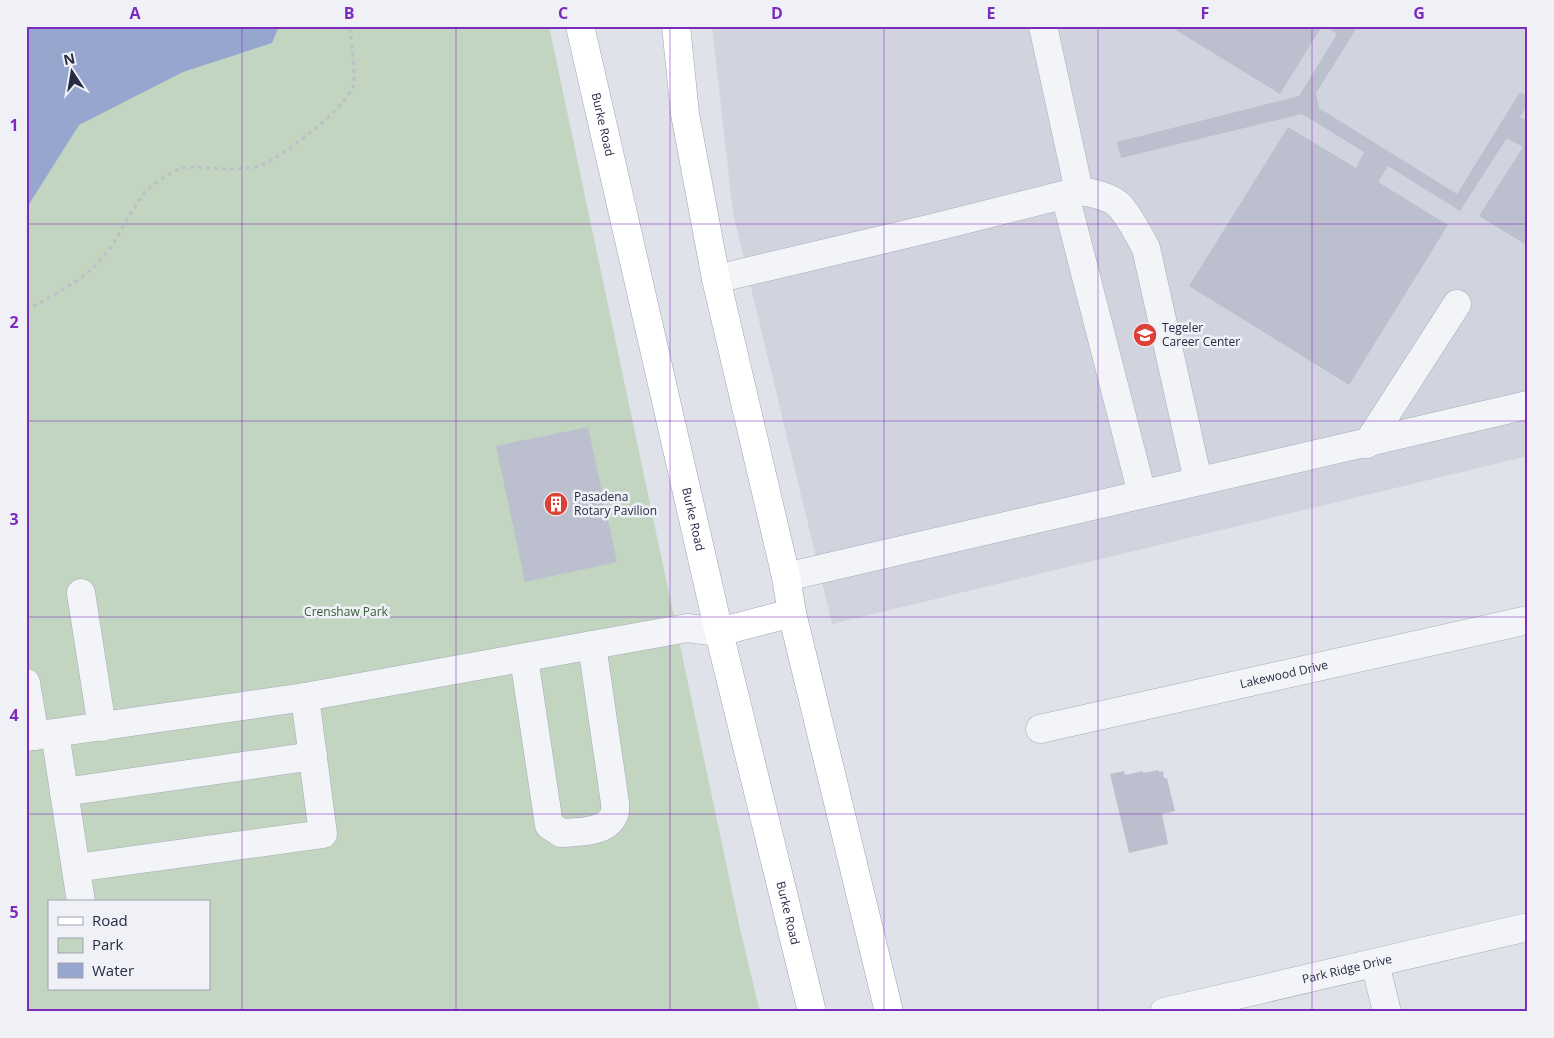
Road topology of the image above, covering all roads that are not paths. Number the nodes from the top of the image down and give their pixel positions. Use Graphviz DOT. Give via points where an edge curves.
graph roads {
  1 [pos="580,26"];
  2 [pos="676,26"];
  3 [pos="1043,26"];
  4 [pos="1072,193"];
  5 [pos="716,279"];
  6 [pos="1457,304"];
  7 [pos="1528,405"];
  8 [pos="1367,444"];
  9 [pos="1198,481"];
  10 [pos="1142,494"];
  11 [pos="786,576"];
  12 [pos="81,593"];
  13 [pos="792,613"];
  14 [pos="1528,620"];
  15 [pos="719,632"];
  16 [pos="592,645"];
  17 [pos="524,658"];
  18 [pos="26,683"];
  19 [pos="305,697"];
  20 [pos="102,727"];
  21 [pos="1040,729"];
  22 [pos="39,735"];
  23 [pos="312,756"];
  24 [pos="64,792"];
  25 [pos="76,868"];
  26 [pos="81,900"];
  27 [pos="1528,927"];
  28 [pos="1375,963"];
  29 [pos="812,1012"];
  30 [pos="889,1012"];
  31 [pos="1164,1012"];
  32 [pos="1386,1012"];
  1 -- 15 [label="main road, Burke Road"];
  2 -- 5 [label="main road" via="685,114"];
  3 -- 4 [label="street"];
  4 -- 5 [label="street"];
  4 -- 9 [label="street" via="1092,192 1118,204 1146,248"];
  4 -- 10 [label="street"];
  5 -- 11 [label="main road"];
  6 -- 8 [label="street"];
  7 -- 8 [label="street"];
  8 -- 9 [label="street"];
  9 -- 10 [label="street"];
  10 -- 11 [label="street"];
  11 -- 13 [label="main road"];
  12 -- 20 [label="street"];
  13 -- 15 [label="main road"];
  13 -- 30 [label="main road"];
  14 -- 21 [label="street, Lakewood Drive"];
  15 -- 16 [label="street" via="687,628"];
  15 -- 29 [label="main road, Burke Road"];
  16 -- 17 [label="street"];
  16 -- 17 [label="street" via="615,815 605,826 589,831 561,834 549,825"];
  17 -- 19 [label="street"];
  18 -- 22 [label="street"];
  19 -- 20 [label="street"];
  19 -- 23 [label="street"];
  20 -- 22 [label="street"];
  22 -- 24 [label="street"];
  23 -- 24 [label="street"];
  23 -- 25 [label="street" via="323,834"];
  24 -- 25 [label="street"];
  25 -- 26 [label="street"];
  27 -- 28 [label="street, Park Ridge Drive"];
  28 -- 31 [label="street, Park Ridge Drive"];
  28 -- 32 [label="street"];
}
